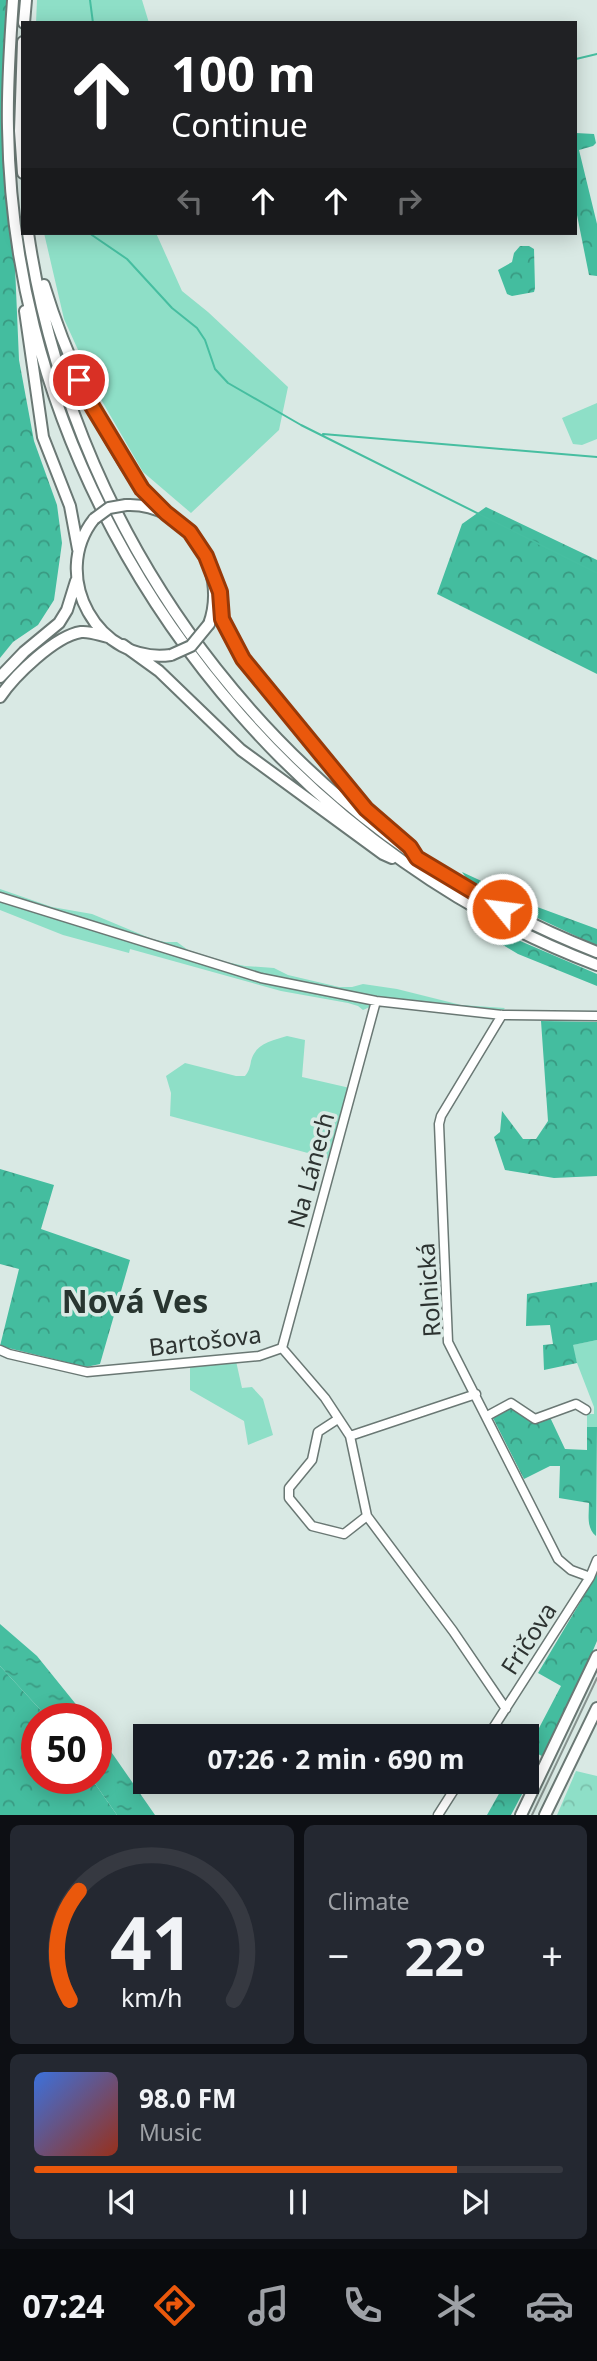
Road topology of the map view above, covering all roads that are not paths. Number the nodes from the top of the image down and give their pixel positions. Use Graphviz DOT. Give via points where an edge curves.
graph roads {
  1 [pos="13,0"];
  2 [pos="26,0"];
  3 [pos="24,21"];
  4 [pos="21,101"];
  5 [pos="21,145"];
  6 [pos="28,235"];
  7 [pos="28,235"];
  8 [pos="21,263"];
  9 [pos="166,513"];
  10 [pos="78,549"];
  11 [pos="214,580"];
  12 [pos="76,581"];
  13 [pos="119,642"];
  14 [pos="0,677"];
  15 [pos="0,698"];
  16 [pos="414,862"];
  17 [pos="0,897"];
  18 [pos="597,952"];
  19 [pos="597,965"];
  20 [pos="376,1001"];
  21 [pos="502,1015"];
  22 [pos="597,1016"];
  23 [pos="282,1348"];
  24 [pos="0,1350"];
  25 [pos="476,1394"];
  26 [pos="586,1410"];
  27 [pos="487,1416"];
  28 [pos="338,1419"];
  29 [pos="350,1436"];
  30 [pos="367,1516"];
  31 [pos="597,1560"];
  32 [pos="590,1577"];
  33 [pos="597,1656"];
  34 [pos="597,1708"];
  35 [pos="506,1709"];
  36 [pos="496,1724"];
  37 [pos="452,1794"];
  38 [pos="438,1815"];
  39 [pos="521,1815"];
  40 [pos="545,1815"];
  1 -- 8 [label="main road" via="8,129"];
  2 -- 3 [label="main road"];
  4 -- 5 [label="main road"];
  6 -- 9 [label="main road" via="69,359 89,401 142,489"];
  7 -- 16 [label="main road" via="46,326 69,405 109,499 165,598 206,657 267,729"];
  8 -- 10 [label="main road" via="43,437 70,506"];
  8 -- 16 [label="main road" via="34,327 58,405 99,503 156,605 259,737 324,799"];
  9 -- 10 [label="main road, bridge" via="145,505 109,508 94,519"];
  9 -- 11 [label="main road" via="200,546"];
  10 -- 12 [label="main road"];
  11 -- 13 [label="main road, bridge" via="215,607 209,624 191,646 171,655 145,654"];
  11 -- 16 [label="main road" via="222,619 243,659 366,809 410,847"];
  12 -- 13 [label="main road" via="93,621"];
  12 -- 14 [label="main road" via="59,624"];
  13 -- 15 [label="main road" via="85,632 68,637 23,670"];
  13 -- 16 [label="main road" via="159,671 265,769 383,854"];
  16 -- 18 [label="main road" via="519,918"];
  16 -- 19 [label="main road" via="492,917"];
  17 -- 20 [label="street" via="261,978"];
  20 -- 21 [label="street"];
  20 -- 23 [label="street, Na Lánech"];
  21 -- 22 [label="street"];
  21 -- 25 [label="street, Rolnická" via="439,1124 448,1342"];
  23 -- 24 [label="street, Bartošova" via="259,1356 87,1372"];
  23 -- 28 [label="street, Bartošova"];
  25 -- 27 [label="street, Rolnická"];
  25 -- 29 [label="street"];
  26 -- 27 [label="street" via="576,1404 535,1419 511,1403"];
  27 -- 32 [label="street, Rolnická" via="558,1559"];
  28 -- 29 [label="street, Bartošova"];
  28 -- 30 [label="street" via="318,1432 312,1460 289,1488 289,1498 312,1526 331,1532 344,1534"];
  29 -- 30 [label="street, Bartošova"];
  30 -- 35 [label="street, Bartošova"];
  31 -- 32 [label="street, Fričova"];
  32 -- 35 [label="street, Fričova"];
  33 -- 39 [label="main road"];
  34 -- 40 [label="main road"];
  35 -- 36 [label="street, Fričova"];
  37 -- 38 [label="street"];
}
